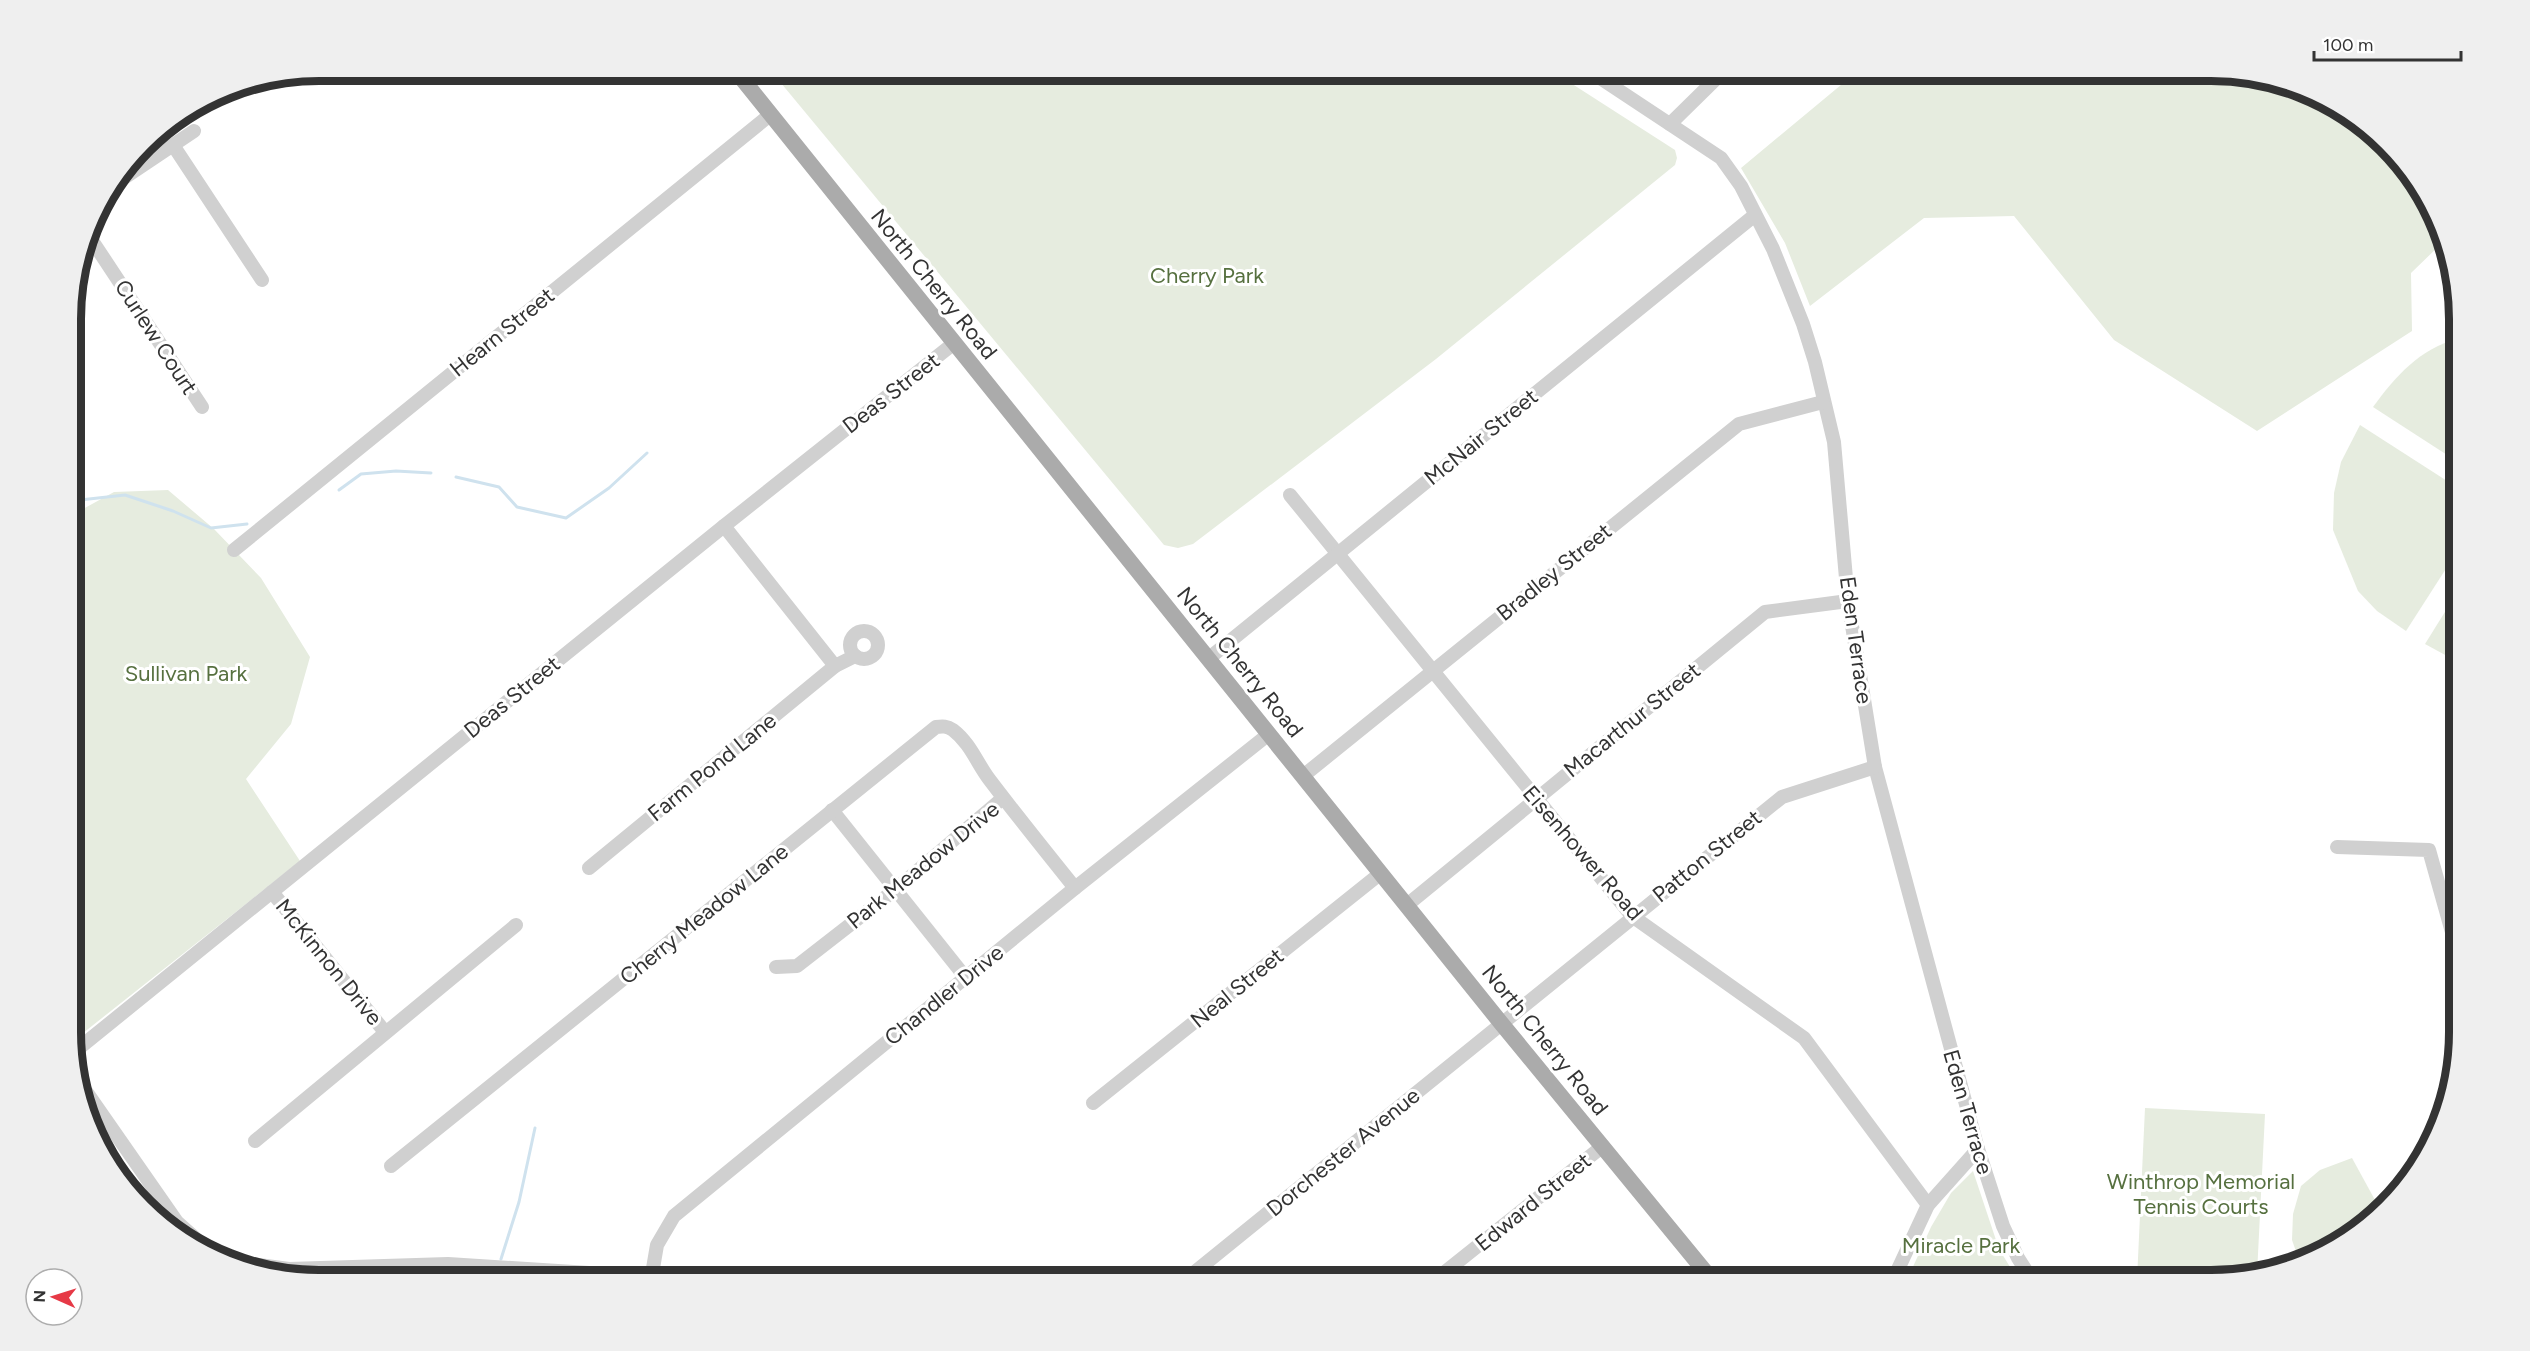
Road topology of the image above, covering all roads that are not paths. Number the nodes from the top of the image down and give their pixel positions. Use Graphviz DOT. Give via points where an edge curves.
graph roads {
  1 [pos="744,81"];
  2 [pos="1605,81"];
  3 [pos="1714,81"];
  4 [pos="770,115"];
  5 [pos="1670,124"];
  6 [pos="194,131"];
  7 [pos="172,145"];
  8 [pos="131,173"];
  9 [pos="1755,215"];
  10 [pos="94,243"];
  11 [pos="262,280"];
  12 [pos="953,344"];
  13 [pos="1823,402"];
  14 [pos="202,407"];
  15 [pos="1290,495"];
  16 [pos="724,526"];
  17 [pos="234,550"];
  18 [pos="1337,553"];
  19 [pos="1848,601"];
  20 [pos="855,656"];
  21 [pos="1208,659"];
  22 [pos="835,666"];
  23 [pos="1431,671"];
  24 [pos="1269,734"];
  25 [pos="1875,767"];
  26 [pos="1303,776"];
  27 [pos="1003,798"];
  28 [pos="1536,799"];
  29 [pos="832,810"];
  30 [pos="2337,846"];
  31 [pos="589,868"];
  32 [pos="1381,873"];
  33 [pos="1076,888"];
  34 [pos="896,889"];
  35 [pos="272,892"];
  36 [pos="1407,905"];
  37 [pos="1632,916"];
  38 [pos="2449,921"];
  39 [pos="516,926"];
  40 [pos="776,967"];
  41 [pos="966,978"];
  42 [pos="1501,1023"];
  43 [pos="385,1032"];
  44 [pos="82,1046"];
  45 [pos="90,1097"];
  46 [pos="1093,1103"];
  47 [pos="255,1141"];
  48 [pos="1603,1146"];
  49 [pos="1977,1149"];
  50 [pos="391,1166"];
  51 [pos="1928,1205"];
  52 [pos="182,1227"];
  53 [pos="342,1266"];
  54 [pos="297,1269"];
  55 [pos="341,1270"];
  56 [pos="529,1270"];
  57 [pos="653,1270"];
  58 [pos="1197,1270"];
  59 [pos="1448,1270"];
  60 [pos="1697,1270"];
  61 [pos="1898,1270"];
  62 [pos="2026,1270"];
  1 -- 4 [label="main road, North Cherry Road"];
  2 -- 5 [label="street, Eden Terrace"];
  3 -- 5 [label="street"];
  4 -- 12 [label="main road, North Cherry Road"];
  4 -- 17 [label="street, Hearn Street"];
  5 -- 9 [label="street, Eden Terrace" via="1721,158 1742,186"];
  6 -- 7 [label="street"];
  7 -- 8 [label="street"];
  7 -- 11 [label="street"];
  9 -- 13 [label="street, Eden Terrace" via="1803,324"];
  9 -- 18 [label="street, McNair Street"];
  10 -- 14 [label="street, Curlew Court"];
  12 -- 16 [label="street, Deas Street"];
  12 -- 21 [label="main road, North Cherry Road"];
  13 -- 19 [label="street, Eden Terrace" via="1834,442"];
  13 -- 23 [label="street, Bradley Street" via="1739,424"];
  15 -- 18 [label="street, Eisenhower Road"];
  16 -- 22 [label="street"];
  16 -- 35 [label="street, Deas Street"];
  18 -- 21 [label="street, McNair Street"];
  18 -- 23 [label="street, Eisenhower Road"];
  19 -- 25 [label="street, Eden Terrace"];
  19 -- 28 [label="street, Macarthur Street" via="1765,612"];
  20 -- 22 [label="street, Farm Pond Lane"];
  21 -- 24 [label="main road, North Cherry Road"];
  22 -- 31 [label="street, Farm Pond Lane"];
  23 -- 26 [label="street, Bradley Street"];
  23 -- 28 [label="street, Eisenhower Road"];
  24 -- 26 [label="main road, North Cherry Road"];
  24 -- 33 [label="street, Chandler Drive"];
  25 -- 37 [label="street, Patton Street" via="1782,797"];
  25 -- 49 [label="street, Eden Terrace"];
  26 -- 32 [label="main road, North Cherry Road"];
  27 -- 29 [label="street, Cherry Meadow Lane" via="963,740 943,726 931,730"];
  27 -- 33 [label="street, Park Meadow Drive"];
  27 -- 34 [label="street, Park Meadow Drive"];
  28 -- 36 [label="street, Macarthur Street"];
  28 -- 37 [label="street, Eisenhower Road"];
  29 -- 34 [label="street"];
  29 -- 50 [label="street, Cherry Meadow Lane"];
  30 -- 38 [label="street" via="2429,850"];
  32 -- 36 [label="main road, North Cherry Road"];
  32 -- 46 [label="street, Neal Street"];
  33 -- 41 [label="street, Chandler Drive"];
  34 -- 40 [label="street, Park Meadow Drive" via="797,966"];
  34 -- 41 [label="street"];
  35 -- 43 [label="street, McKinnon Drive"];
  35 -- 44 [label="street, Deas Street"];
  36 -- 42 [label="main road, North Cherry Road"];
  37 -- 42 [label="street, Patton Street"];
  37 -- 51 [label="street, Eisenhower Road" via="1804,1038"];
  39 -- 43 [label="street, McKinnon Drive"];
  41 -- 57 [label="street, Chandler Drive" via="674,1216 657,1245"];
  42 -- 48 [label="main road, North Cherry Road"];
  42 -- 58 [label="street, Dorchester Avenue"];
  43 -- 47 [label="street, McKinnon Drive"];
  45 -- 52 [label="street"];
  48 -- 59 [label="street, Edward Street"];
  48 -- 60 [label="main road, North Cherry Road"];
  49 -- 51 [label="street"];
  49 -- 62 [label="street, Eden Terrace" via="2003,1226"];
  51 -- 61 [label="street"];
  53 -- 54 [label="street"];
  53 -- 55 [label="street"];
  53 -- 56 [label="street" via="448,1264"];
}
